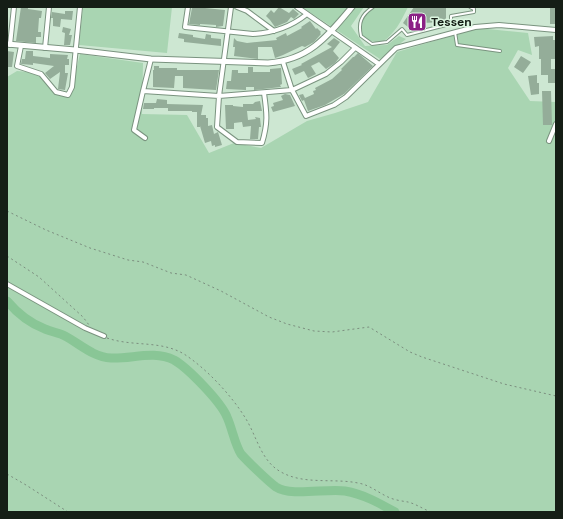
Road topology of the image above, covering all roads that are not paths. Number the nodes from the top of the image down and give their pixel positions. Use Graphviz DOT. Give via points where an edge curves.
graph roads {
  1 [pos="14,7"];
  2 [pos="49,7"];
  3 [pos="80,7"];
  4 [pos="188,7"];
  5 [pos="231,7"];
  6 [pos="237,7"];
  7 [pos="296,7"];
  8 [pos="352,7"];
  9 [pos="373,7"];
  10 [pos="470,7"];
  11 [pos="307,14"];
  12 [pos="556,30"];
  13 [pos="274,31"];
  14 [pos="331,31"];
  15 [pos="228,32"];
  16 [pos="455,32"];
  17 [pos="9,44"];
  18 [pos="21,46"];
  19 [pos="44,48"];
  20 [pos="355,48"];
  21 [pos="75,50"];
  22 [pos="500,51"];
  23 [pos="151,59"];
  24 [pos="224,61"];
  25 [pos="283,62"];
  26 [pos="379,64"];
  27 [pos="292,90"];
  28 [pos="143,91"];
  29 [pos="264,93"];
  30 [pos="219,96"];
  31 [pos="556,124"];
  32 [pos="145,138"];
  33 [pos="549,141"];
  34 [pos="7,284"];
  35 [pos="104,336"];
  1 -- 17 [label="street"];
  2 -- 19 [label="street"];
  3 -- 21 [label="street"];
  4 -- 15 [label="street" via="185,27"];
  5 -- 15 [label="street"];
  6 -- 13 [label="street" via="247,11"];
  7 -- 11 [label="street"];
  8 -- 14 [label="street"];
  9 -- 10 [label="lane" via="359,23 361,36 372,44 387,42 402,29 407,35 446,25 451,16 474,12"];
  11 -- 13 [label="street" via="297,22"];
  11 -- 14 [label="street"];
  12 -- 16 [label="street" via="499,25"];
  13 -- 15 [label="street" via="252,34"];
  14 -- 20 [label="street"];
  14 -- 25 [label="street" via="320,43 298,57"];
  15 -- 24 [label="street"];
  16 -- 22 [label="lane" via="457,44"];
  16 -- 26 [label="street" via="396,48"];
  17 -- 18 [label="street"];
  18 -- 19 [label="street"];
  18 -- 21 [label="street" via="17,66 40,74 56,92 68,95 72,87"];
  19 -- 21 [label="street"];
  20 -- 26 [label="street"];
  20 -- 27 [label="street" via="326,74"];
  21 -- 23 [label="street"];
  23 -- 24 [label="street"];
  23 -- 28 [label="street"];
  24 -- 25 [label="street"];
  24 -- 30 [label="street"];
  25 -- 27 [label="street"];
  26 -- 27 [label="street" via="346,97 334,105 306,116"];
  27 -- 29 [label="street"];
  28 -- 30 [label="street"];
  28 -- 32 [label="street" via="134,130"];
  29 -- 30 [label="street"];
  29 -- 30 [label="street" via="268,118 262,143 237,142 217,127"];
  31 -- 33 [label="street"];
  34 -- 35 [label="street"];
}
